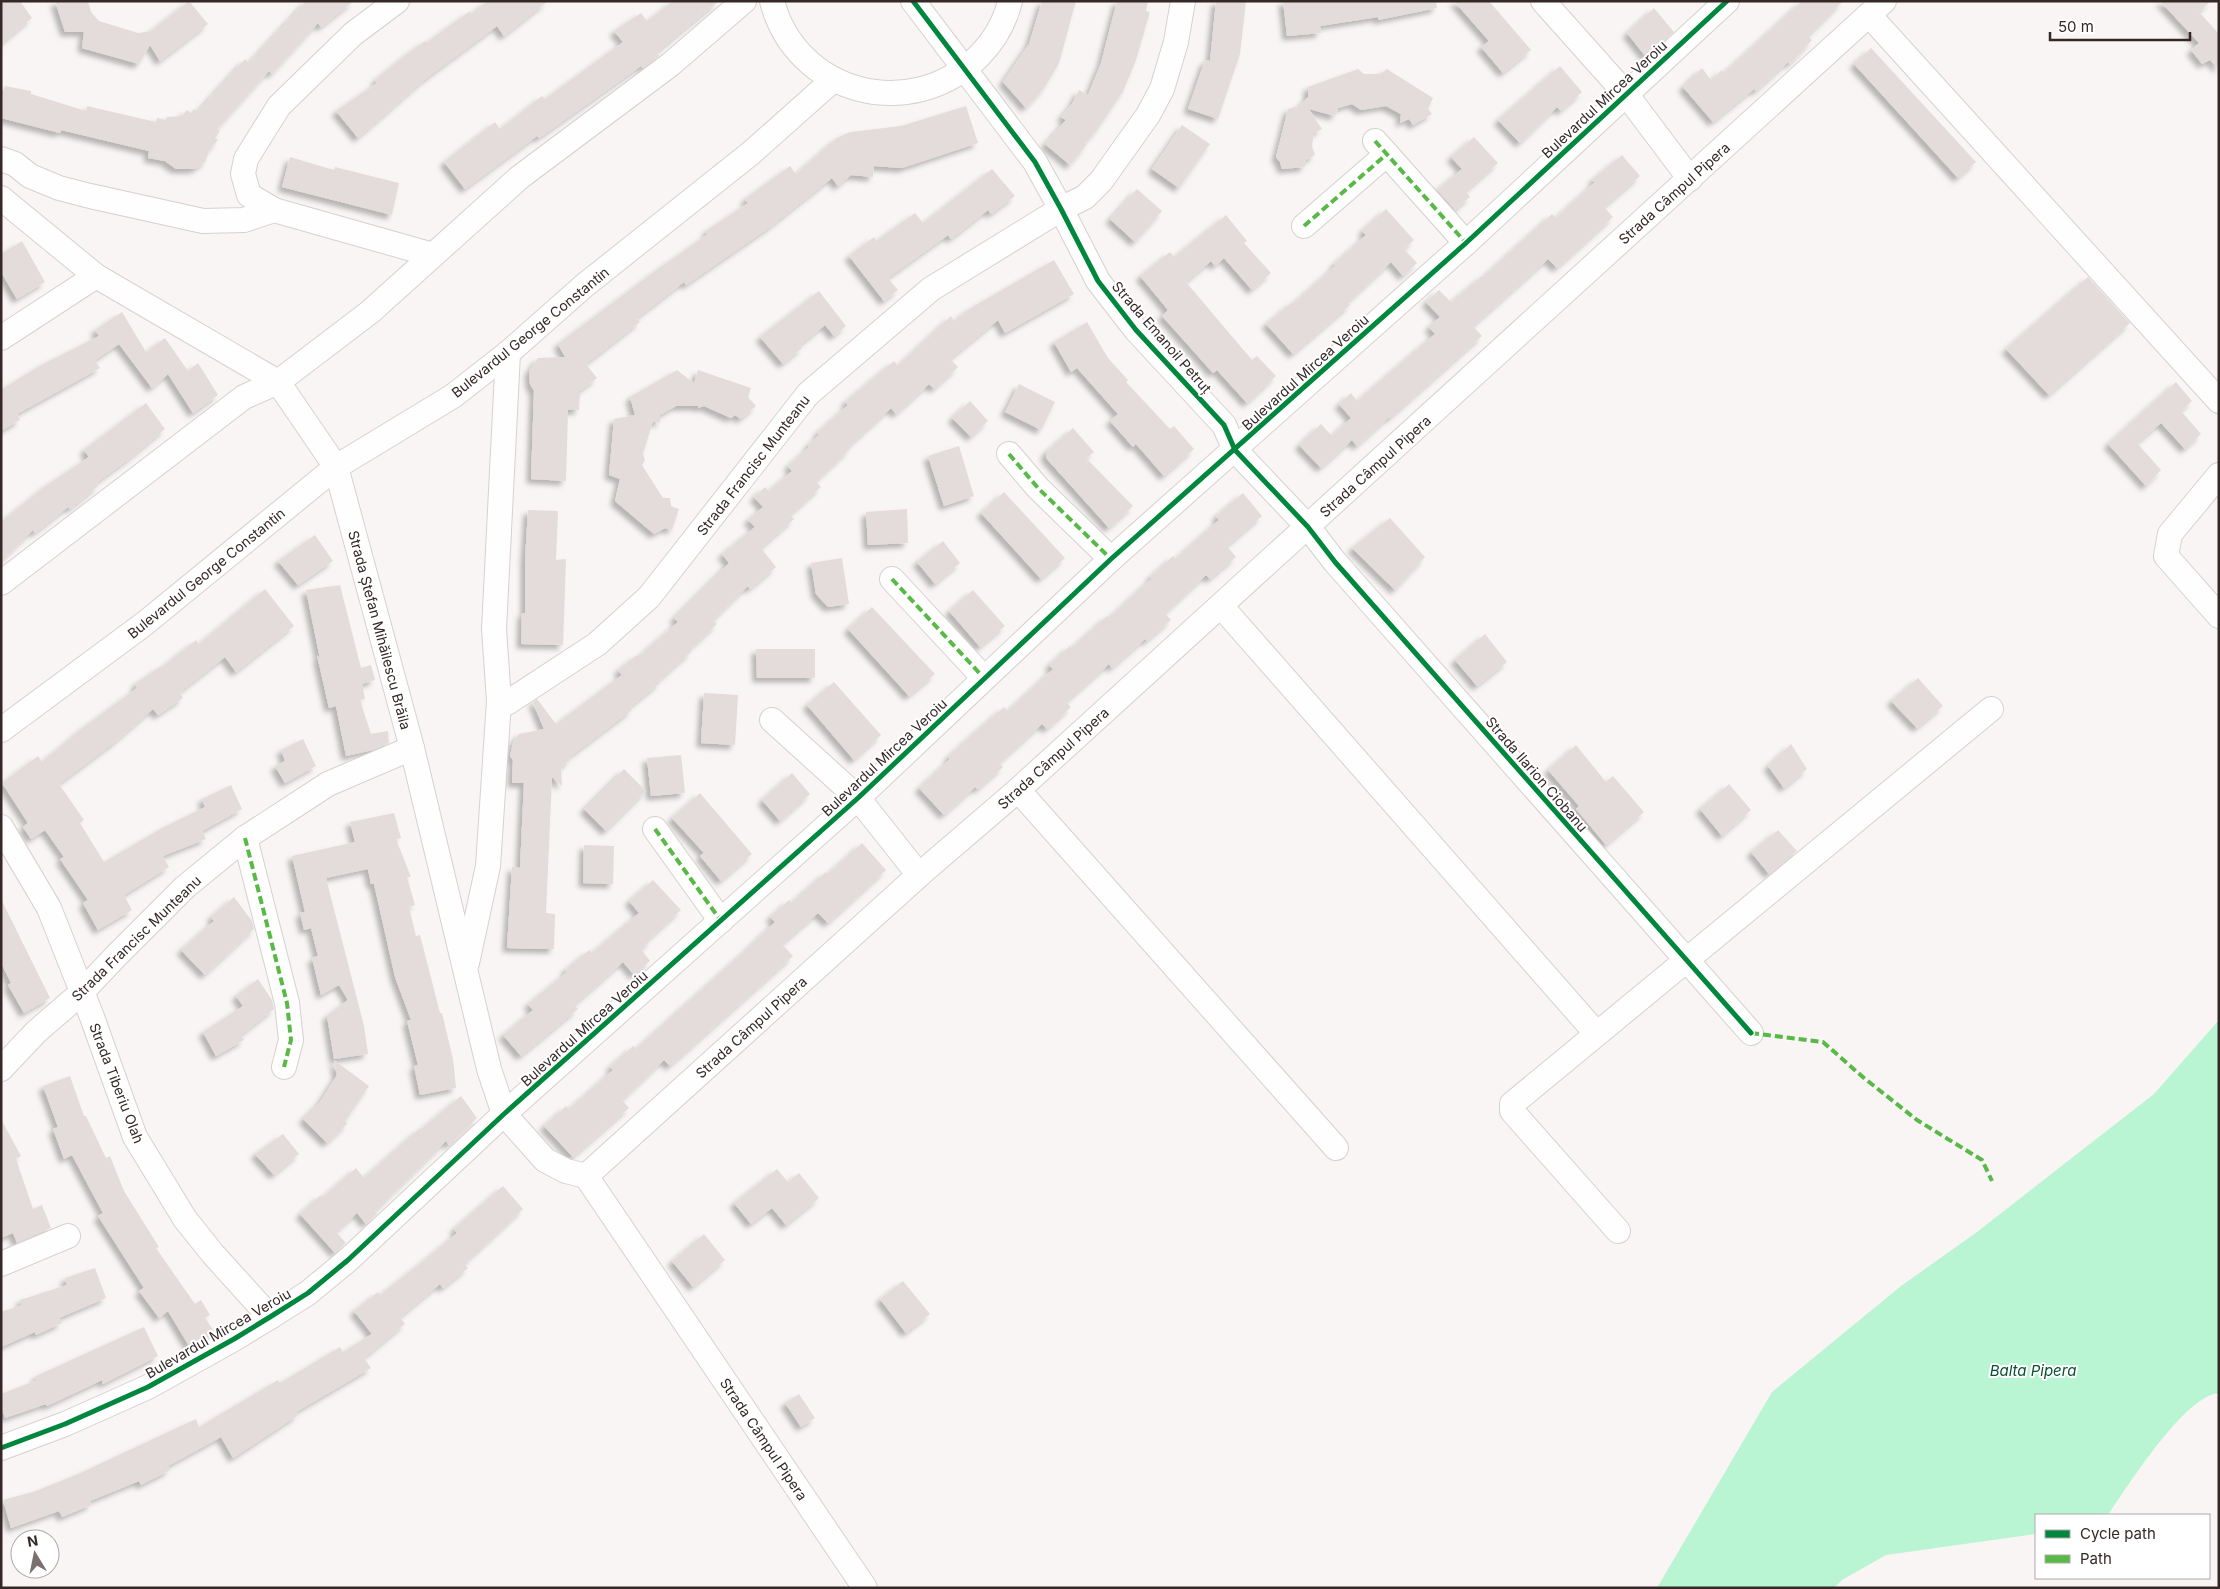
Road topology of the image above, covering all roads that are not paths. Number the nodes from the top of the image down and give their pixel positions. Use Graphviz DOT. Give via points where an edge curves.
graph roads {
  1 [pos="397,1"];
  2 [pos="744,1"];
  3 [pos="772,1"];
  4 [pos="913,1"];
  5 [pos="1010,1"];
  6 [pos="1183,1"];
  7 [pos="1543,1"];
  8 [pos="1727,1"];
  9 [pos="1877,8"];
  10 [pos="966,69"];
  11 [pos="833,80"];
  12 [pos="1626,94"];
  13 [pos="1,159"];
  14 [pos="1690,178"];
  15 [pos="1,198"];
  16 [pos="1062,209"];
  17 [pos="274,210"];
  18 [pos="1304,226"];
  19 [pos="1466,243"];
  20 [pos="433,255"];
  21 [pos="96,276"];
  22 [pos="1,338"];
  23 [pos="508,353"];
  24 [pos="278,382"];
  25 [pos="2219,401"];
  26 [pos="1235,450"];
  27 [pos="1009,454"];
  28 [pos="336,467"];
  29 [pos="2219,476"];
  30 [pos="1308,527"];
  31 [pos="1111,559"];
  32 [pos="892,579"];
  33 [pos="1,583"];
  34 [pos="1221,606"];
  35 [pos="2219,616"];
  36 [pos="984,678"];
  37 [pos="499,701"];
  38 [pos="1991,709"];
  39 [pos="772,720"];
  40 [pos="1,730"];
  41 [pos="412,748"];
  42 [pos="1018,790"];
  43 [pos="858,798"];
  44 [pos="1,826"];
  45 [pos="655,829"];
  46 [pos="246,838"];
  47 [pos="919,875"];
  48 [pos="721,921"];
  49 [pos="1686,959"];
  50 [pos="465,969"];
  51 [pos="81,994"];
  52 [pos="1751,1033"];
  53 [pos="1596,1034"];
  54 [pos="284,1067"];
  55 [pos="1,1069"];
  56 [pos="504,1114"];
  57 [pos="1336,1148"];
  58 [pos="586,1176"];
  59 [pos="1618,1231"];
  60 [pos="68,1236"];
  61 [pos="1,1264"];
  62 [pos="270,1317"];
  63 [pos="1,1448"];
  64 [pos="865,1588"];
  1 -- 17 [label="street" via="352,34 279,106 246,159 243,174 249,195"];
  2 -- 20 [label="street" via="671,64 520,177"];
  3 -- 11 [label="street" via="777,21 800,56"];
  4 -- 10 [label="street, Strada Emanoil Petruț"];
  5 -- 10 [label="street" via="1007,15 990,45"];
  6 -- 16 [label="street, Strada Francisc Munteanu" via="1176,42 1162,89 1148,115 1101,181 1084,197"];
  7 -- 12 [label="street"];
  8 -- 12 [label="street, Bulevardul Mircea Veroiu"];
  9 -- 14 [label="street, Strada Câmpul Pipera"];
  9 -- 25 [label="street"];
  10 -- 11 [label="street" via="935,86 901,94 866,92"];
  10 -- 16 [label="street, Strada Emanoil Petruț" via="1035,162"];
  11 -- 23 [label="street, Bulevardul George Constantin" via="751,153 586,285"];
  12 -- 14 [label="street"];
  12 -- 19 [label="street, Bulevardul Mircea Veroiu"];
  13 -- 17 [label="street" via="59,188 203,221 244,220"];
  14 -- 30 [label="street, Strada Câmpul Pipera"];
  15 -- 21 [label="street, Strada Ștefan Mihăilescu Brăila"];
  16 -- 26 [label="street, Strada Emanoil Petruț" via="1098,281 1136,330 1224,425"];
  16 -- 37 [label="street, Strada Francisc Munteanu" via="931,289 808,394 649,597 597,644 507,703"];
  17 -- 20 [label="street"];
  18 -- 19 [label="street" via="1381,148"];
  19 -- 26 [label="street, Bulevardul Mircea Veroiu"];
  20 -- 24 [label="street" via="370,312"];
  21 -- 22 [label="street"];
  21 -- 24 [label="street, Strada Ștefan Mihăilescu Brăila"];
  23 -- 28 [label="street, Bulevardul George Constantin" via="452,396"];
  23 -- 37 [label="street" via="494,629"];
  24 -- 28 [label="street, Strada Ștefan Mihăilescu Brăila"];
  24 -- 33 [label="street" via="244,397"];
  26 -- 30 [label="street, Strada Emanoil Petruț"];
  26 -- 31 [label="street, Bulevardul Mircea Veroiu"];
  27 -- 31 [label="street" via="1038,488"];
  28 -- 40 [label="street, Bulevardul George Constantin" via="144,624"];
  28 -- 41 [label="street, Strada Ștefan Mihăilescu Brăila"];
  29 -- 35 [label="street" via="2170,534 2166,556"];
  30 -- 34 [label="street, Strada Câmpul Pipera"];
  30 -- 49 [label="street, Strada Ilarion Ciobanu" via="1335,562"];
  31 -- 36 [label="street, Bulevardul Mircea Veroiu"];
  32 -- 36 [label="street"];
  34 -- 42 [label="street, Strada Câmpul Pipera"];
  34 -- 53 [label="street"];
  36 -- 43 [label="street, Bulevardul Mircea Veroiu"];
  37 -- 50 [label="street" via="488,866"];
  38 -- 49 [label="street"];
  39 -- 43 [label="street"];
  41 -- 46 [label="street, Strada Francisc Munteanu" via="328,784"];
  41 -- 50 [label="street, Strada Ștefan Mihăilescu Brăila"];
  42 -- 47 [label="street, Strada Câmpul Pipera"];
  42 -- 57 [label="street"];
  43 -- 47 [label="street"];
  43 -- 48 [label="street, Bulevardul Mircea Veroiu"];
  44 -- 51 [label="street, Strada Tiberiu Olah" via="49,908"];
  45 -- 48 [label="street"];
  46 -- 51 [label="street, Strada Francisc Munteanu" via="185,887"];
  46 -- 54 [label="street" via="287,1003 291,1040"];
  47 -- 58 [label="street, Strada Câmpul Pipera"];
  48 -- 56 [label="street, Bulevardul Mircea Veroiu"];
  49 -- 52 [label="street, Strada Ilarion Ciobanu"];
  49 -- 53 [label="street"];
  50 -- 56 [label="street, Strada Ștefan Mihăilescu Brăila" via="489,1069"];
  51 -- 55 [label="street, Strada Francisc Munteanu" via="36,1032"];
  51 -- 62 [label="street, Strada Tiberiu Olah" via="136,1136 185,1219"];
  53 -- 59 [label="street" via="1510,1108"];
  56 -- 58 [label="street, Strada Ștefan Mihăilescu Brăila" via="545,1160 566,1171"];
  56 -- 62 [label="street, Bulevardul Mircea Veroiu" via="348,1260 308,1293"];
  58 -- 64 [label="street, Strada Câmpul Pipera"];
  60 -- 61 [label="street"];
  62 -- 63 [label="street, Bulevardul Mircea Veroiu" via="148,1387"];
}
